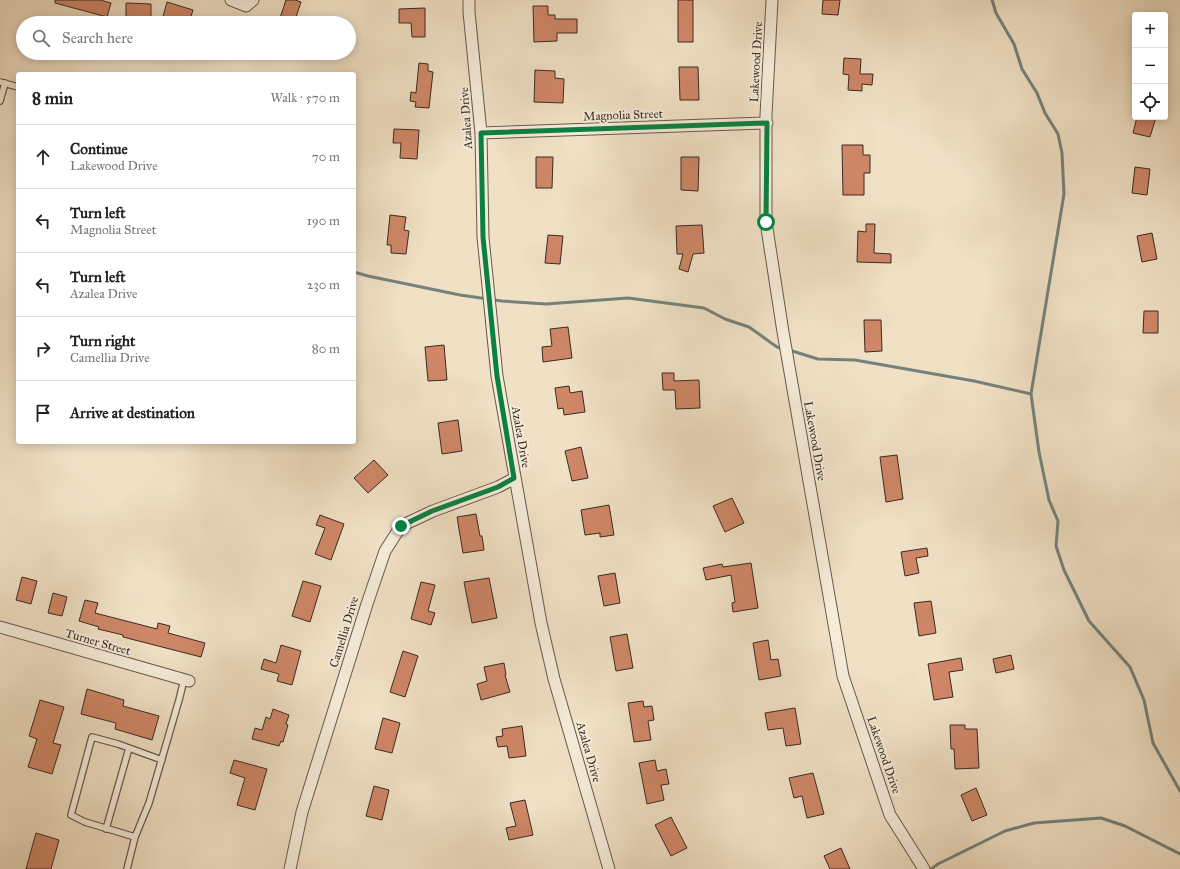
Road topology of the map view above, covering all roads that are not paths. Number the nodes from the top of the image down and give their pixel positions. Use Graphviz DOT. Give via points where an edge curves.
graph roads {
  1 [pos="231,0"];
  2 [pos="253,0"];
  3 [pos="468,0"];
  4 [pos="772,0"];
  5 [pos="2,83"];
  6 [pos="16,86"];
  7 [pos="0,101"];
  8 [pos="767,123"];
  9 [pos="481,133"];
  10 [pos="514,478"];
  11 [pos="0,627"];
  12 [pos="187,680"];
  13 [pos="129,748"];
  14 [pos="162,760"];
  15 [pos="106,829"];
  16 [pos="135,837"];
  17 [pos="127,869"];
  18 [pos="290,869"];
  19 [pos="609,869"];
  20 [pos="924,869"];
  1 -- 2 [label="street" via="246,6"];
  3 -- 9 [label="street, Azalea Drive"];
  4 -- 8 [label="street, Lakewood Drive"];
  5 -- 6 [label="lane"];
  5 -- 7 [label="lane"];
  8 -- 9 [label="street, Magnolia Street"];
  8 -- 20 [label="street, Lakewood Drive" via="766,222 843,676 890,815"];
  9 -- 10 [label="street, Azalea Drive" via="483,237 497,376"];
  10 -- 18 [label="street, Camellia Drive" via="498,487 432,511 401,526 385,551 302,812"];
  10 -- 19 [label="street, Azalea Drive" via="554,680"];
  11 -- 12 [label="street, Turner Street"];
  12 -- 14 [label="lane"];
  13 -- 14 [label="lane"];
  13 -- 15 [label="lane"];
  13 -- 15 [label="lane" via="92,737 71,815"];
  14 -- 16 [label="lane"];
  15 -- 16 [label="lane"];
  16 -- 17 [label="lane"];
}
